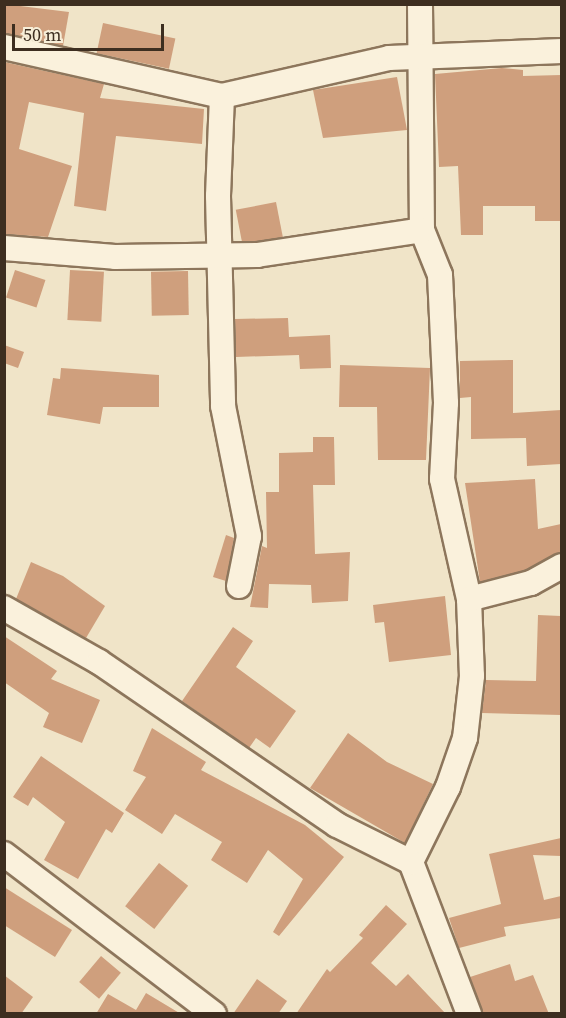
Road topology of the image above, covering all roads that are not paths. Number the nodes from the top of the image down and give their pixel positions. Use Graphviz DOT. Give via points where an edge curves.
graph roads {
  1 [pos="420,4"];
  2 [pos="4,47"];
  3 [pos="561,51"];
  4 [pos="424,54"];
  5 [pos="222,96"];
  6 [pos="422,230"];
  7 [pos="4,249"];
  8 [pos="218,254"];
  9 [pos="561,566"];
  10 [pos="239,586"];
  11 [pos="469,599"];
  12 [pos="4,608"];
  13 [pos="4,854"];
  14 [pos="411,862"];
  15 [pos="214,1014"];
  16 [pos="469,1014"];
  1 -- 4 [label="street"];
  2 -- 5 [label="street"];
  3 -- 4 [label="street"];
  4 -- 5 [label="street" via="248,86"];
  4 -- 6 [label="street"];
  5 -- 8 [label="street"];
  6 -- 8 [label="street" via="257,255"];
  6 -- 11 [label="street" via="440,275 444,325 444,501"];
  7 -- 8 [label="street" via="115,257"];
  8 -- 10 [label="street" via="223,406 249,536"];
  9 -- 11 [label="street" via="531,583"];
  11 -- 14 [label="street" via="472,676 465,738 448,787"];
  12 -- 14 [label="street" via="99,662 337,825"];
  13 -- 15 [label="street"];
  14 -- 16 [label="street"];
}
